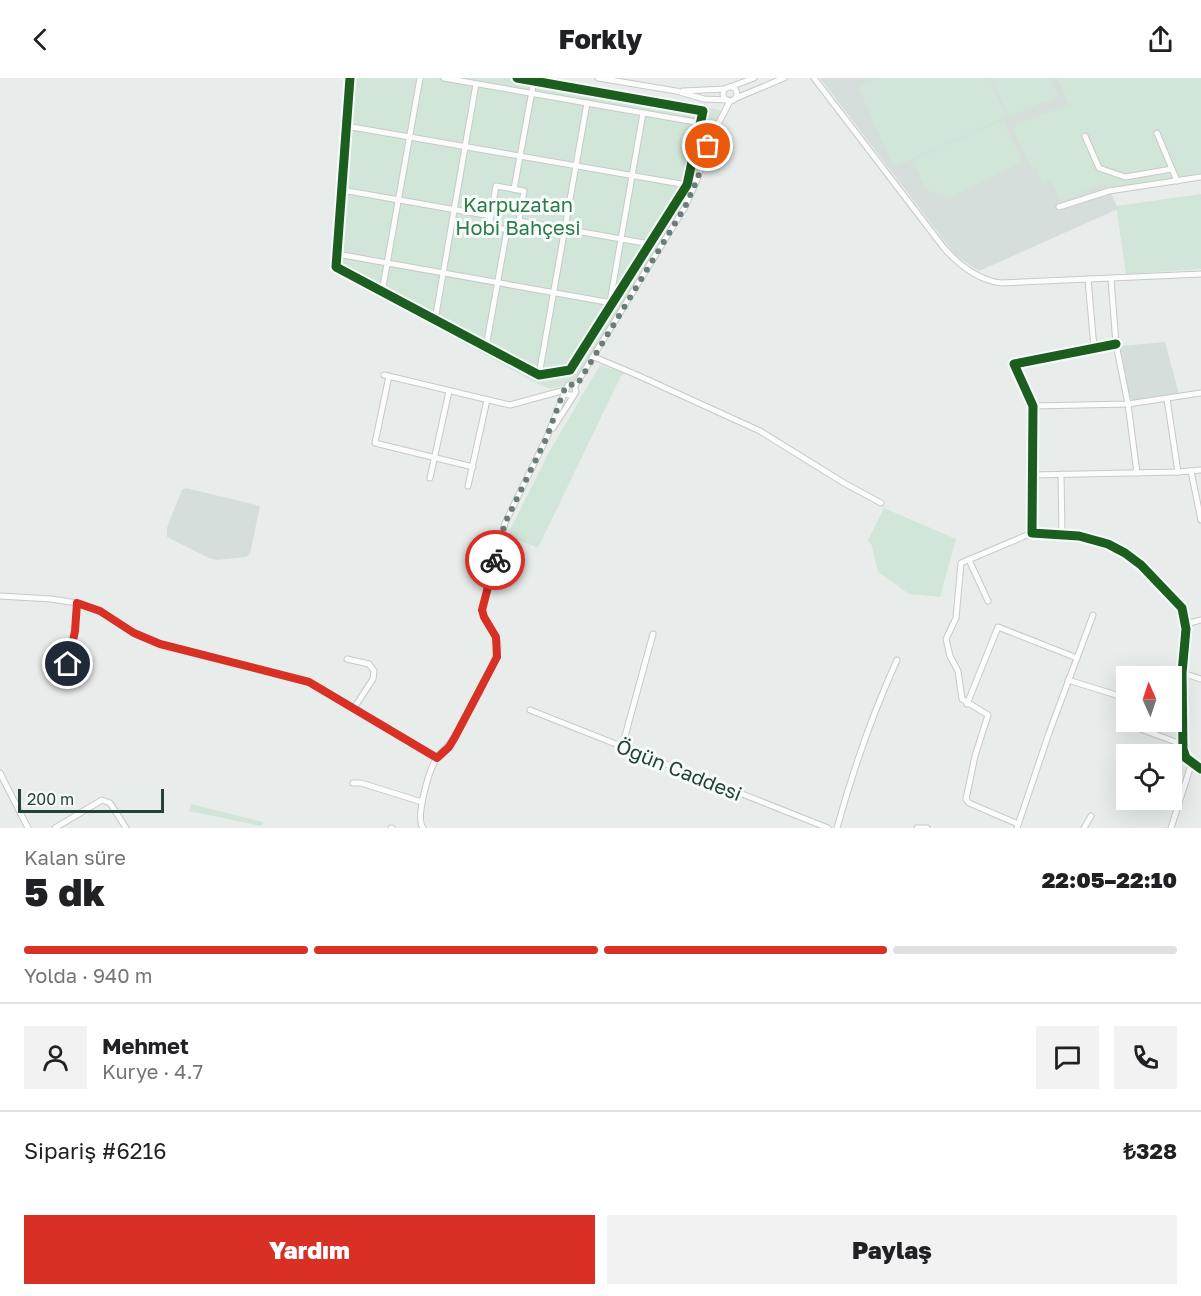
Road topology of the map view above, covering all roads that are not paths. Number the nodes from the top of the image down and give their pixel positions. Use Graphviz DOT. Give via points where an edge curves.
graph roads {
  1 [pos="350,78"];
  2 [pos="420,78"];
  3 [pos="444,78"];
  4 [pos="517,78"];
  5 [pos="598,78"];
  6 [pos="754,78"];
  7 [pos="784,78"];
  8 [pos="814,78"];
  9 [pos="534,79"];
  10 [pos="476,84"];
  11 [pos="727,88"];
  12 [pos="676,91"];
  13 [pos="531,93"];
  14 [pos="627,97"];
  15 [pos="731,100"];
  16 [pos="587,103"];
  17 [pos="625,110"];
  18 [pos="643,113"];
  19 [pos="701,123"];
  20 [pos="346,126"];
  21 [pos="1157,133"];
  22 [pos="1085,136"];
  23 [pos="409,137"];
  24 [pos="465,147"];
  25 [pos="520,156"];
  26 [pos="576,166"];
  27 [pos="1172,168"];
  28 [pos="632,176"];
  29 [pos="1201,177"];
  30 [pos="1177,181"];
  31 [pos="687,185"];
  32 [pos="514,189"];
  33 [pos="342,190"];
  34 [pos="398,200"];
  35 [pos="1059,207"];
  36 [pos="454,210"];
  37 [pos="491,216"];
  38 [pos="519,221"];
  39 [pos="565,229"];
  40 [pos="507,230"];
  41 [pos="621,239"];
  42 [pos="650,244"];
  43 [pos="337,254"];
  44 [pos="387,263"];
  45 [pos="443,273"];
  46 [pos="1201,274"];
  47 [pos="1088,279"];
  48 [pos="1111,279"];
  49 [pos="498,282"];
  50 [pos="382,292"];
  51 [pos="554,292"];
  52 [pos="611,303"];
  53 [pos="435,320"];
  54 [pos="1116,344"];
  55 [pos="486,347"];
  56 [pos="1094,348"];
  57 [pos="594,357"];
  58 [pos="539,375"];
  59 [pos="575,386"];
  60 [pos="449,391"];
  61 [pos="565,391"];
  62 [pos="1201,393"];
  63 [pos="574,395"];
  64 [pos="1167,399"];
  65 [pos="487,400"];
  66 [pos="1128,404"];
  67 [pos="1033,406"];
  68 [pos="546,439"];
  69 [pos="434,458"];
  70 [pos="473,467"];
  71 [pos="1201,470"];
  72 [pos="1191,471"];
  73 [pos="1178,472"];
  74 [pos="1137,473"];
  75 [pos="1032,474"];
  76 [pos="1061,474"];
  77 [pos="430,478"];
  78 [pos="468,486"];
  79 [pos="1198,491"];
  80 [pos="881,503"];
  81 [pos="1201,520"];
  82 [pos="1032,533"];
  83 [pos="1062,536"];
  84 [pos="969,560"];
  85 [pos="0,596"];
  86 [pos="988,601"];
  87 [pos="77,603"];
  88 [pos="1093,615"];
  89 [pos="1201,620"];
  90 [pos="1186,624"];
  91 [pos="653,634"];
  92 [pos="1077,658"];
  93 [pos="347,659"];
  94 [pos="897,660"];
  95 [pos="68,664"];
  96 [pos="1182,673"];
  97 [pos="1201,679"];
  98 [pos="1068,680"];
  99 [pos="1116,695"];
  100 [pos="967,704"];
  101 [pos="354,708"];
  102 [pos="530,710"];
  103 [pos="1183,716"];
  104 [pos="1149,732"];
  105 [pos="1184,745"];
  106 [pos="622,747"];
  107 [pos="437,758"];
  108 [pos="1192,762"];
  109 [pos="1201,769"];
  110 [pos="0,773"];
  111 [pos="353,783"];
  112 [pos="422,802"];
  113 [pos="1092,816"];
  114 [pos="1017,826"];
  115 [pos="28,828"];
  116 [pos="55,828"];
  117 [pos="126,828"];
  118 [pos="423,828"];
  119 [pos="828,828"];
  120 [pos="837,828"];
  121 [pos="917,828"];
  122 [pos="927,828"];
  123 [pos="1084,828"];
  124 [pos="1171,828"];
  1 -- 20 [label="street"];
  2 -- 23 [label="street"];
  3 -- 10 [label="street"];
  4 -- 9 [label="street"];
  5 -- 12 [label="street"];
  6 -- 11 [label="street"];
  7 -- 15 [label="street"];
  8 -- 47 [label="street" via="939,241 964,267 995,282"];
  9 -- 13 [label="street"];
  9 -- 14 [label="street"];
  10 -- 13 [label="street"];
  10 -- 24 [label="street"];
  11 -- 12 [label="street"];
  11 -- 15 [label="street" via="723,94"];
  11 -- 15 [label="street" via="736,91"];
  12 -- 15 [label="street" via="705,99"];
  13 -- 16 [label="street"];
  13 -- 25 [label="street"];
  14 -- 17 [label="street"];
  14 -- 19 [label="street" via="703,111"];
  15 -- 57 [label="street" via="711,138 685,207"];
  16 -- 17 [label="street"];
  16 -- 26 [label="street"];
  17 -- 18 [label="street"];
  18 -- 19 [label="street"];
  18 -- 28 [label="street"];
  19 -- 31 [label="street"];
  20 -- 23 [label="street"];
  20 -- 33 [label="street"];
  21 -- 27 [label="street"];
  22 -- 27 [label="street" via="1099,168 1125,177"];
  23 -- 24 [label="street"];
  23 -- 34 [label="street"];
  24 -- 25 [label="street"];
  24 -- 36 [label="street"];
  25 -- 26 [label="street"];
  25 -- 32 [label="street"];
  26 -- 28 [label="street"];
  26 -- 39 [label="street"];
  27 -- 30 [label="street"];
  28 -- 31 [label="street"];
  28 -- 41 [label="street"];
  29 -- 30 [label="street"];
  30 -- 35 [label="street" via="1110,191"];
  31 -- 42 [label="street"];
  32 -- 37 [label="street" via="496,186"];
  32 -- 38 [label="street" via="524,191"];
  33 -- 34 [label="street"];
  33 -- 43 [label="street"];
  34 -- 36 [label="street"];
  34 -- 44 [label="street"];
  36 -- 37 [label="street"];
  36 -- 45 [label="street"];
  37 -- 40 [label="street" via="489,226"];
  38 -- 39 [label="street"];
  38 -- 40 [label="street" via="517,231"];
  39 -- 41 [label="street"];
  39 -- 51 [label="street"];
  40 -- 49 [label="street"];
  41 -- 42 [label="street"];
  41 -- 52 [label="street"];
  42 -- 52 [label="street"];
  43 -- 44 [label="street"];
  43 -- 50 [label="street" via="336,267"];
  44 -- 45 [label="street"];
  44 -- 50 [label="street"];
  45 -- 49 [label="street"];
  45 -- 53 [label="street"];
  46 -- 48 [label="street"];
  47 -- 48 [label="street"];
  47 -- 56 [label="street"];
  48 -- 54 [label="street"];
  49 -- 51 [label="street"];
  49 -- 55 [label="street"];
  50 -- 53 [label="street"];
  51 -- 52 [label="street"];
  51 -- 58 [label="street"];
  52 -- 58 [label="street" via="570,370"];
  53 -- 55 [label="street"];
  54 -- 56 [label="street"];
  54 -- 66 [label="street"];
  55 -- 58 [label="street"];
  56 -- 67 [label="street" via="1014,364"];
  57 -- 59 [label="street"];
  57 -- 80 [label="street" via="760,431"];
  59 -- 61 [label="street" via="570,384"];
  59 -- 63 [label="street"];
  60 -- 65 [label="street"];
  60 -- 69 [label="street"];
  60 -- 69 [label="street" via="386,376 375,443"];
  61 -- 63 [label="street"];
  61 -- 65 [label="street" via="510,405"];
  61 -- 68 [label="street"];
  62 -- 64 [label="street"];
  63 -- 68 [label="street"];
  64 -- 66 [label="street"];
  64 -- 73 [label="street"];
  65 -- 70 [label="street"];
  66 -- 67 [label="street"];
  66 -- 74 [label="street"];
  67 -- 75 [label="street"];
  68 -- 107 [label="street" via="505,523 483,608 496,637 497,657 455,737"];
  69 -- 70 [label="street"];
  69 -- 77 [label="street"];
  70 -- 78 [label="street"];
  71 -- 72 [label="street"];
  72 -- 73 [label="street"];
  72 -- 79 [label="street"];
  73 -- 74 [label="street"];
  74 -- 76 [label="street"];
  75 -- 76 [label="street"];
  75 -- 82 [label="street"];
  76 -- 83 [label="street"];
  79 -- 81 [label="street"];
  82 -- 83 [label="street"];
  82 -- 84 [label="street"];
  83 -- 90 [label="street" via="1094,539 1130,556 1182,608"];
  84 -- 86 [label="street"];
  84 -- 100 [label="street" via="961,563 956,618 946,639 958,671 961,697"];
  85 -- 87 [label="street"];
  87 -- 95 [label="street"];
  87 -- 101 [label="street" via="100,611 160,644 309,682"];
  88 -- 92 [label="street"];
  89 -- 90 [label="street"];
  90 -- 96 [label="street"];
  91 -- 106 [label="street"];
  92 -- 98 [label="street"];
  92 -- 100 [label="street" via="998,627"];
  93 -- 101 [label="street" via="369,664 374,673"];
  94 -- 120 [label="street" via="851,777"];
  96 -- 97 [label="street"];
  96 -- 103 [label="street"];
  98 -- 99 [label="street"];
  98 -- 114 [label="street"];
  100 -- 114 [label="street" via="988,715 966,799"];
  101 -- 107 [label="street"];
  102 -- 106 [label="street, Öğün Caddesi"];
  103 -- 105 [label="street"];
  104 -- 105 [label="street"];
  105 -- 108 [label="street" via="1184,755"];
  106 -- 119 [label="street, Öğün Caddesi"];
  107 -- 112 [label="street"];
  108 -- 109 [label="street"];
  108 -- 124 [label="street"];
  110 -- 115 [label="street"];
  111 -- 112 [label="street"];
  112 -- 118 [label="street" via="419,821"];
  113 -- 123 [label="street"];
  116 -- 117 [label="street" via="102,800 110,803"];
  121 -- 122 [label="street"];
}
